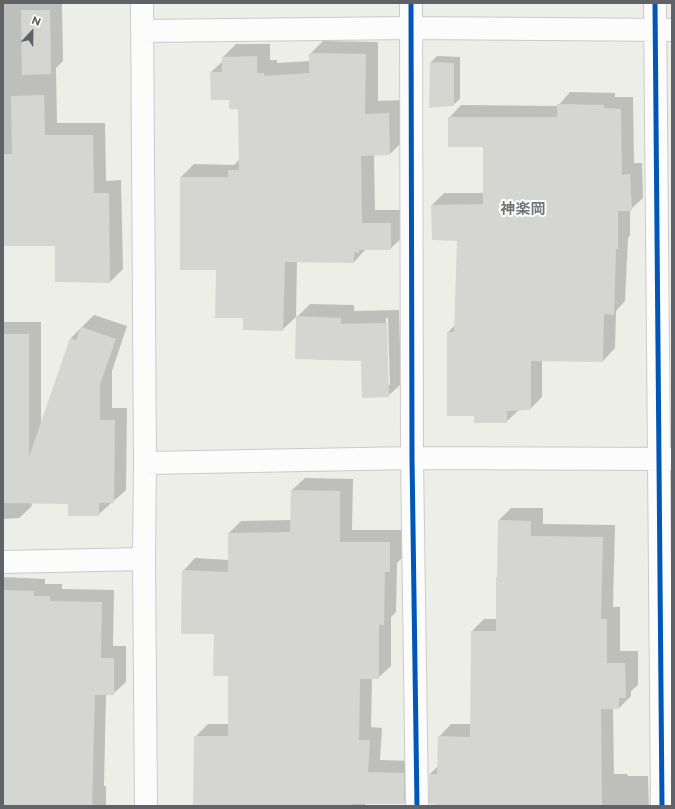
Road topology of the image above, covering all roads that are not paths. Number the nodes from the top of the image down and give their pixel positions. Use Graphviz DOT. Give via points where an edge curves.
graph roads {
  1 [pos="142,3"];
  2 [pos="411,3"];
  3 [pos="655,3"];
  4 [pos="412,28"];
  5 [pos="664,30"];
  6 [pos="142,31"];
  7 [pos="412,458"];
  8 [pos="665,459"];
  9 [pos="145,463"];
  10 [pos="144,559"];
  11 [pos="3,562"];
  12 [pos="146,806"];
  13 [pos="417,806"];
  14 [pos="662,806"];
  1 -- 6 [label="street"];
  2 -- 4 [label="street"];
  3 -- 5 [label="street"];
  4 -- 5 [label="street"];
  4 -- 6 [label="street"];
  4 -- 7 [label="street"];
  5 -- 8 [label="street"];
  6 -- 9 [label="street"];
  7 -- 8 [label="street"];
  7 -- 9 [label="street"];
  7 -- 13 [label="street"];
  8 -- 14 [label="street"];
  9 -- 10 [label="street"];
  10 -- 11 [label="street"];
  10 -- 12 [label="street"];
}
